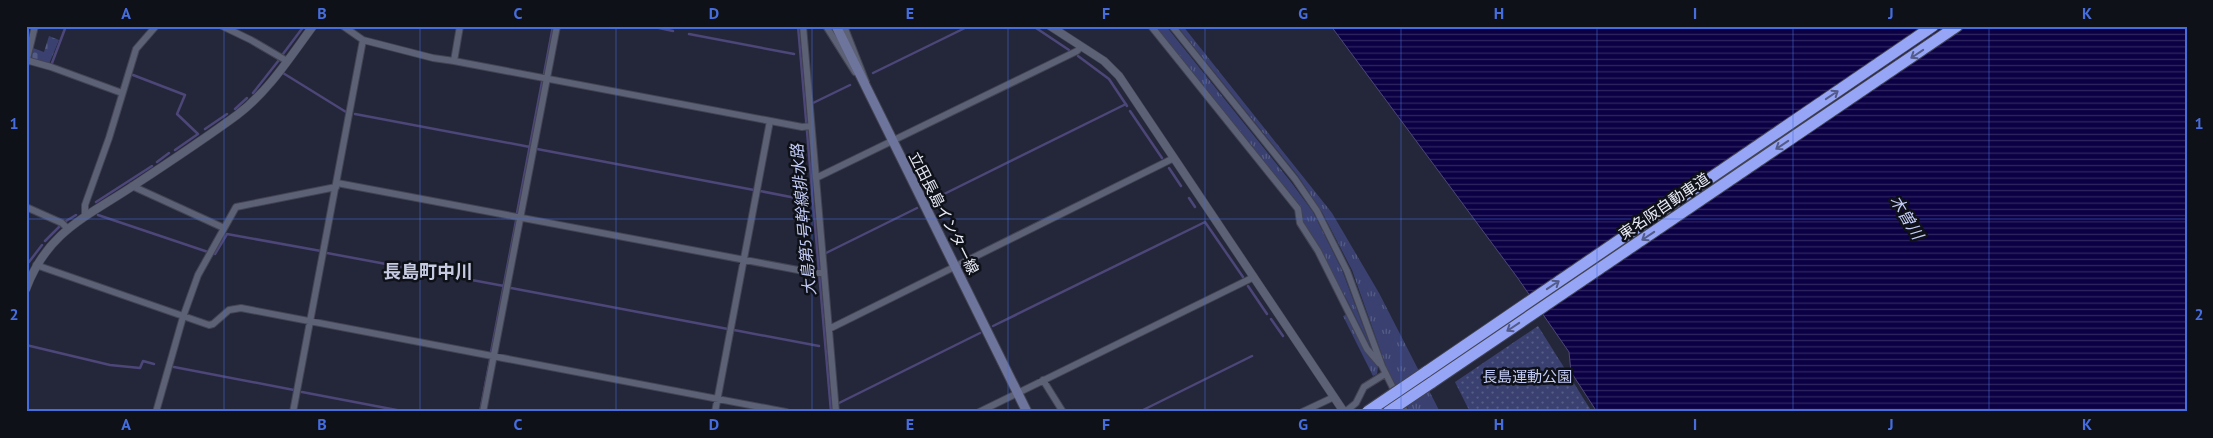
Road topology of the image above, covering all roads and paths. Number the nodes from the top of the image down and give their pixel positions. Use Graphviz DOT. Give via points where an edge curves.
graph roads {
  1 [pos="35,26"];
  2 [pos="156,26"];
  3 [pos="222,26"];
  4 [pos="313,26"];
  5 [pos="343,26"];
  6 [pos="460,26"];
  7 [pos="556,26"];
  8 [pos="803,26"];
  9 [pos="826,26"];
  10 [pos="836,26"];
  11 [pos="844,26"];
  12 [pos="1050,26"];
  13 [pos="1151,26"];
  14 [pos="1172,26"];
  15 [pos="1933,26"];
  16 [pos="1958,26"];
  17 [pos="363,40"];
  18 [pos="1081,47"];
  19 [pos="26,61"];
  20 [pos="286,61"];
  21 [pos="454,61"];
  22 [pos="546,79"];
  23 [pos="867,88"];
  24 [pos="122,93"];
  25 [pos="770,121"];
  26 [pos="811,126"];
  27 [pos="893,141"];
  28 [pos="1174,158"];
  29 [pos="816,178"];
  30 [pos="336,185"];
  31 [pos="132,186"];
  32 [pos="26,208"];
  33 [pos="86,216"];
  34 [pos="520,218"];
  35 [pos="224,228"];
  36 [pos="68,229"];
  37 [pos="744,260"];
  38 [pos="955,267"];
  39 [pos="32,269"];
  40 [pos="823,273"];
  41 [pos="1254,277"];
  42 [pos="26,288"];
  43 [pos="183,317"];
  44 [pos="310,322"];
  45 [pos="829,329"];
  46 [pos="494,356"];
  47 [pos="1382,366"];
  48 [pos="1385,374"];
  49 [pos="1043,380"];
  50 [pos="1018,392"];
  51 [pos="1334,396"];
  52 [pos="717,399"];
  53 [pos="156,412"];
  54 [pos="293,412"];
  55 [pos="483,412"];
  56 [pos="715,412"];
  57 [pos="786,412"];
  58 [pos="836,412"];
  59 [pos="979,412"];
  60 [pos="1027,412"];
  61 [pos="1063,412"];
  62 [pos="1302,412"];
  63 [pos="1344,412"];
  64 [pos="1367,412"];
  65 [pos="1388,412"];
  66 [pos="1405,412"];
  1 -- 19 [label="street"];
  2 -- 24 [label="street" via="136,49"];
  3 -- 20 [label="street"];
  4 -- 20 [label="street"];
  5 -- 17 [label="street"];
  6 -- 21 [label="street"];
  7 -- 22 [label="street"];
  8 -- 26 [label="street"];
  9 -- 23 [label="street"];
  10 -- 23 [label="main road, 立田長島インター線"];
  11 -- 23 [label="street" via="865,75"];
  12 -- 18 [label="street"];
  13 -- 47 [label="street" via="1298,209 1300,223 1318,251 1367,349"];
  14 -- 47 [label="street" via="1317,210 1347,271"];
  64 -- 15 [label="highway, 東名阪自動車道, one-way, bridge"];
  16 -- 65 [label="highway, 東名阪自動車道, one-way, bridge"];
  17 -- 21 [label="street"];
  17 -- 30 [label="street"];
  18 -- 27 [label="street"];
  18 -- 28 [label="street" via="1104,61 1119,76"];
  19 -- 24 [label="street"];
  20 -- 31 [label="street" via="250,105"];
  21 -- 22 [label="street"];
  22 -- 25 [label="street"];
  22 -- 34 [label="street"];
  23 -- 27 [label="main road, 立田長島インター線"];
  24 -- 33 [label="street" via="85,205"];
  25 -- 26 [label="street"];
  25 -- 37 [label="street"];
  26 -- 29 [label="street"];
  27 -- 29 [label="street"];
  27 -- 38 [label="main road, 立田長島インター線"];
  28 -- 38 [label="street"];
  28 -- 41 [label="street"];
  29 -- 40 [label="street"];
  30 -- 34 [label="street"];
  30 -- 35 [label="street" via="236,207"];
  30 -- 44 [label="street"];
  31 -- 33 [label="street"];
  31 -- 35 [label="street"];
  32 -- 36 [label="street" via="62,223"];
  33 -- 36 [label="street"];
  34 -- 37 [label="street"];
  34 -- 46 [label="street"];
  35 -- 43 [label="street" via="198,275"];
  36 -- 39 [label="street"];
  37 -- 40 [label="street"];
  37 -- 52 [label="street"];
  38 -- 45 [label="street"];
  38 -- 50 [label="main road, 立田長島インター線"];
  39 -- 42 [label="street"];
  39 -- 43 [label="street"];
  40 -- 45 [label="street"];
  41 -- 49 [label="street"];
  41 -- 51 [label="street"];
  43 -- 44 [label="street" via="213,324 229,310 241,308"];
  43 -- 53 [label="street"];
  44 -- 46 [label="street"];
  44 -- 54 [label="street"];
  45 -- 58 [label="street"];
  46 -- 52 [label="street"];
  46 -- 55 [label="street"];
  47 -- 48 [label="street"];
  48 -- 63 [label="street" via="1364,387 1356,403"];
  48 -- 66 [label="street"];
  49 -- 50 [label="street"];
  49 -- 61 [label="street"];
  50 -- 59 [label="street"];
  50 -- 60 [label="main road, 立田長島インター線"];
  51 -- 62 [label="street"];
  51 -- 63 [label="street"];
  52 -- 56 [label="street"];
  52 -- 57 [label="street"];
}
